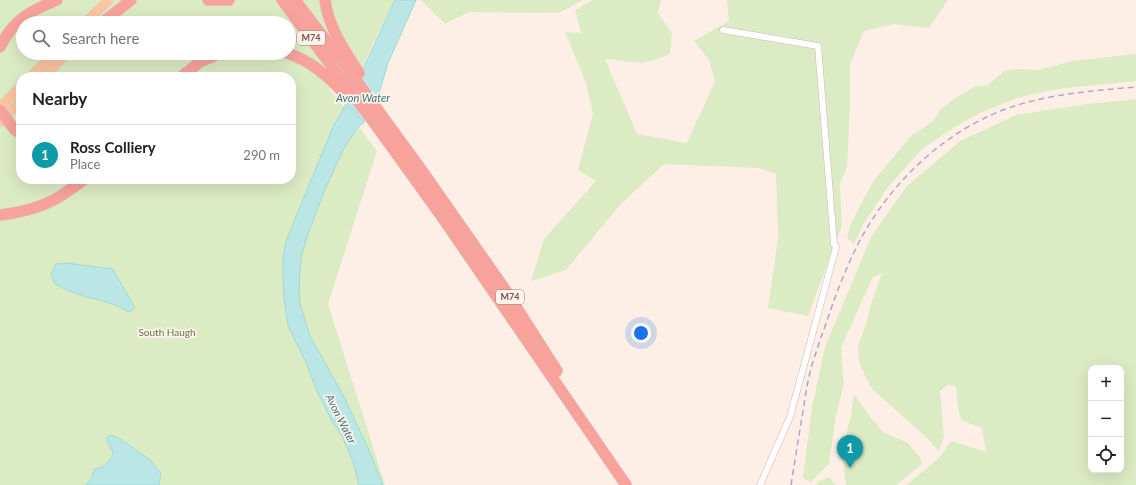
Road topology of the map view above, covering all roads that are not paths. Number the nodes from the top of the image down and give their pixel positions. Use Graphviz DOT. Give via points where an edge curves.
graph roads {
  1 [pos="57,0"];
  2 [pos="109,0"];
  3 [pos="123,0"];
  4 [pos="131,0"];
  5 [pos="208,0"];
  6 [pos="229,0"];
  7 [pos="282,0"];
  8 [pos="295,0"];
  9 [pos="325,0"];
  10 [pos="25,16"];
  11 [pos="92,16"];
  12 [pos="106,16"];
  13 [pos="111,16"];
  14 [pos="293,16"];
  15 [pos="296,20"];
  16 [pos="16,24"];
  17 [pos="723,30"];
  18 [pos="0,47"];
  19 [pos="296,57"];
  20 [pos="48,60"];
  21 [pos="60,60"];
  22 [pos="205,60"];
  23 [pos="347,61"];
  24 [pos="35,72"];
  25 [pos="49,72"];
  26 [pos="187,72"];
  27 [pos="339,81"];
  28 [pos="16,91"];
  29 [pos="16,105"];
  30 [pos="0,107"];
  31 [pos="0,110"];
  32 [pos="378,119"];
  33 [pos="0,122"];
  34 [pos="16,130"];
  35 [pos="78,184"];
  36 [pos="0,215"];
  37 [pos="626,485"];
  38 [pos="632,485"];
  39 [pos="760,485"];
  1 -- 10 [label="highway"];
  2 -- 11 [label="main road"];
  3 -- 12 [label="main road"];
  4 -- 13 [label="highway"];
  5 -- 6 [label="highway"];
  7 -- 14 [label="highway, M74"];
  8 -- 23 [label="highway, M74"];
  9 -- 23 [label="highway, M74" via="331,24"];
  15 -- 27 [label="highway, M74"];
  16 -- 18 [label="highway"];
  17 -- 39 [label="street" via="818,46 836,248 790,417"];
  19 -- 27 [label="highway, M74"];
  20 -- 24 [label="main road"];
  21 -- 25 [label="main road"];
  22 -- 26 [label="highway"];
  23 -- 32 [label="highway, M74"];
  27 -- 32 [label="highway, M74"];
  28 -- 30 [label="main road"];
  29 -- 33 [label="main road"];
  31 -- 34 [label="highway, bridge"];
  32 -- 37 [label="highway, M74"];
  32 -- 38 [label="highway, M74" via="423,172 504,288"];
  35 -- 36 [label="highway" via="58,197 34,207"];
}
